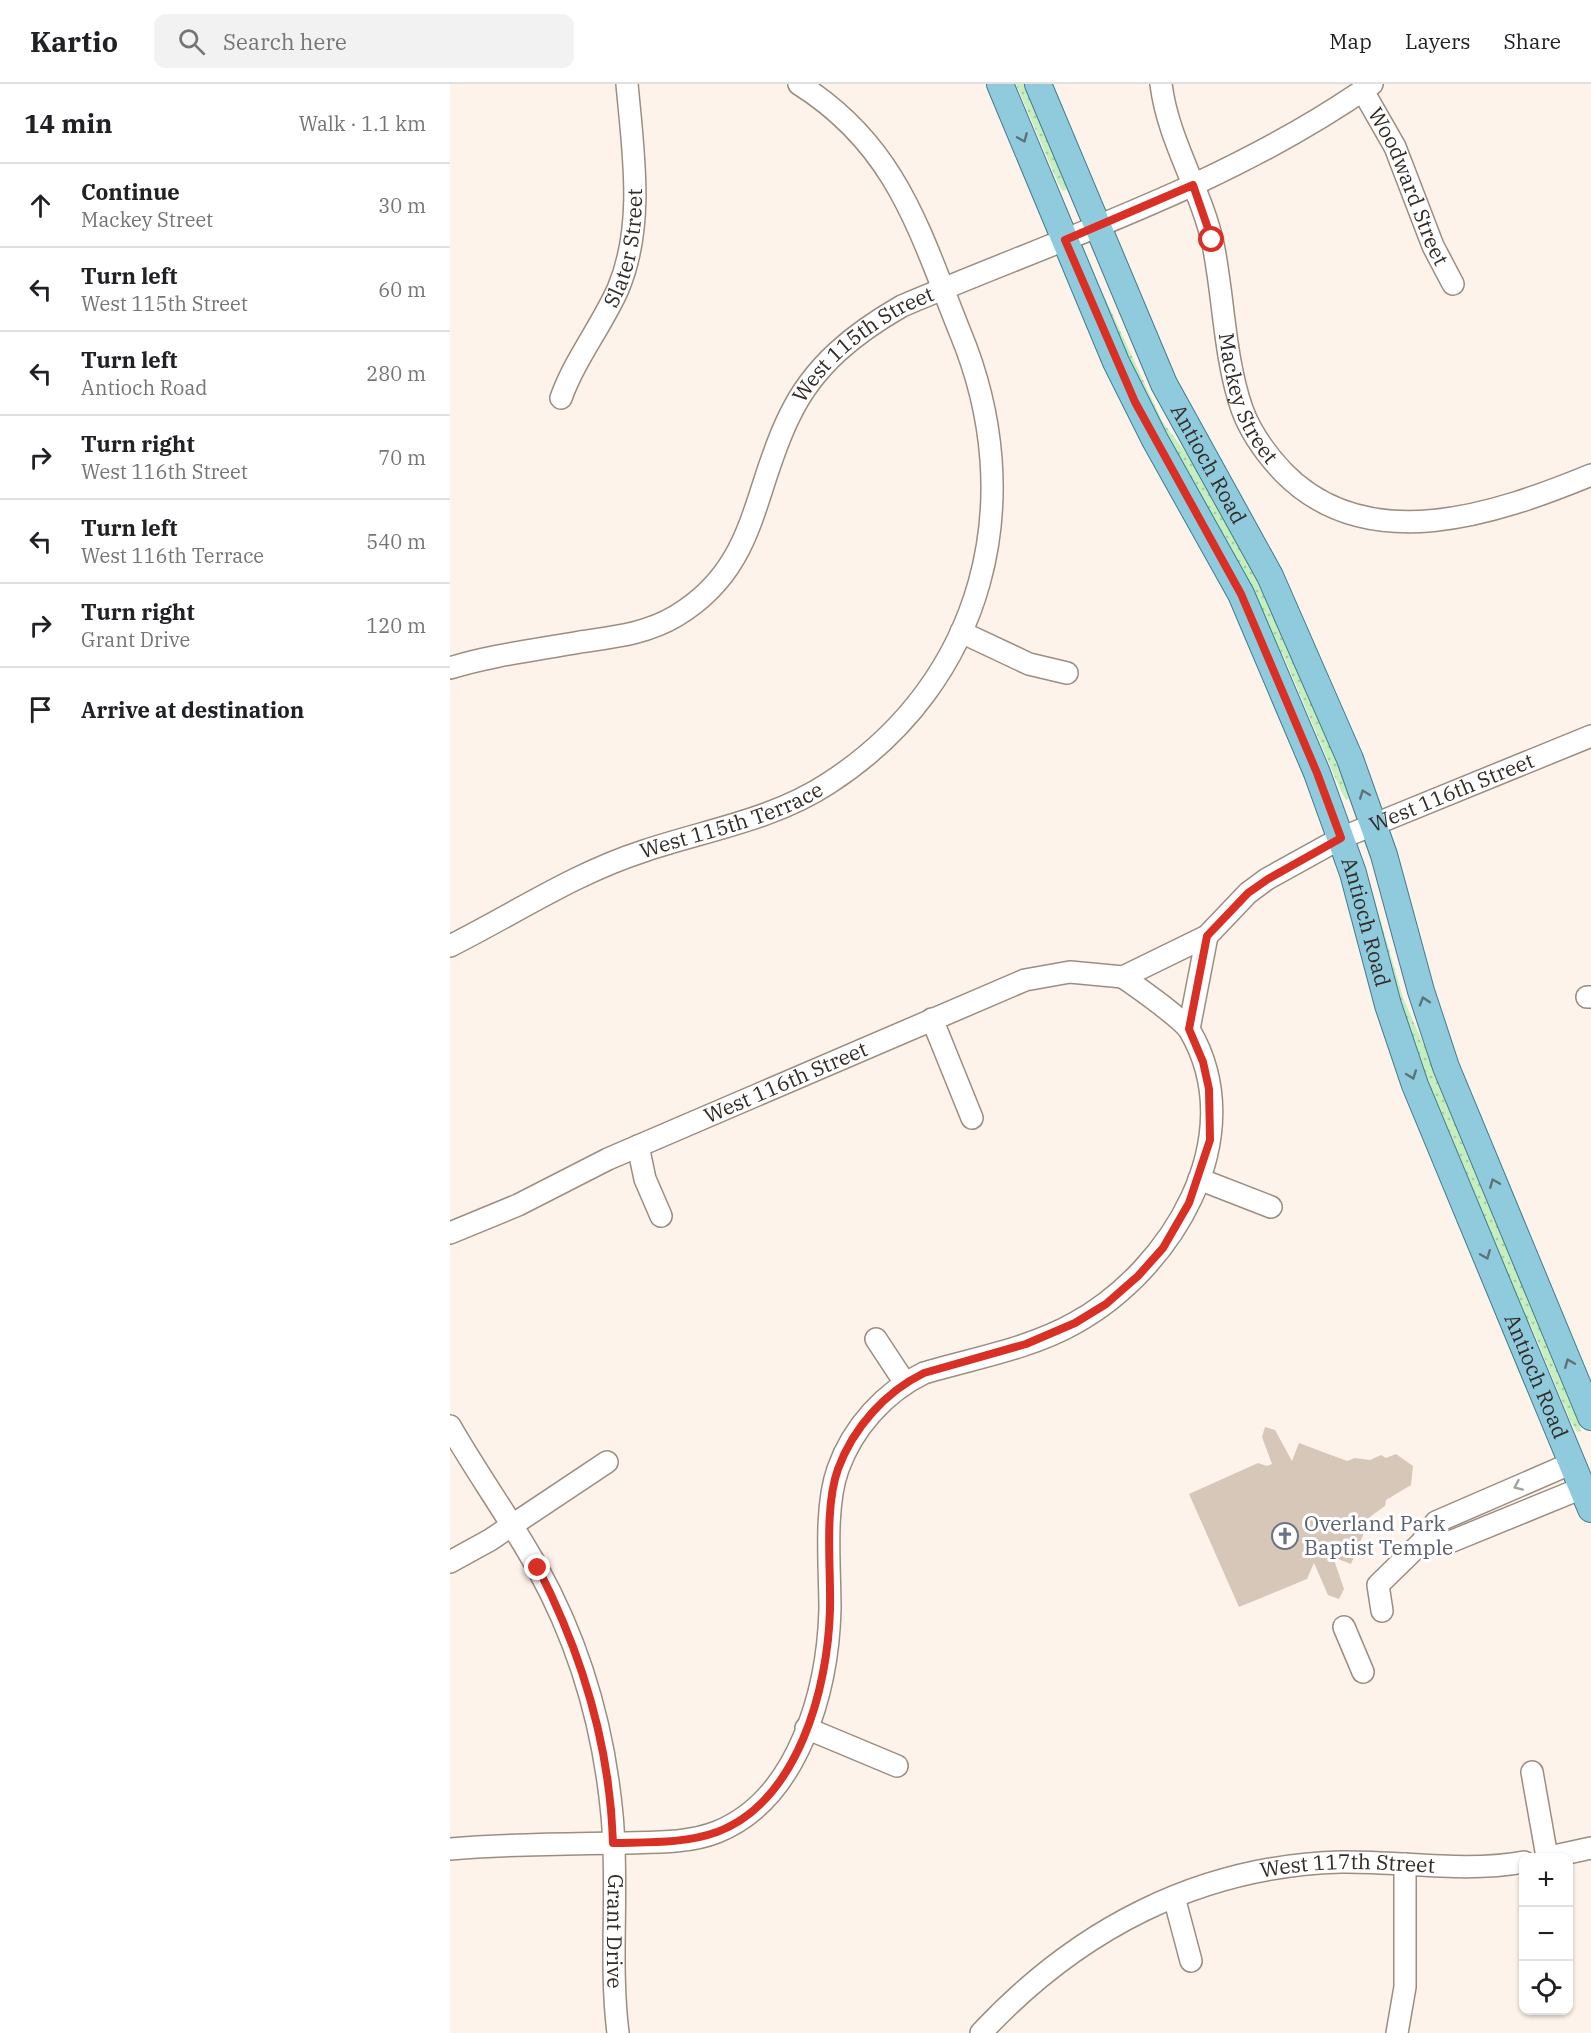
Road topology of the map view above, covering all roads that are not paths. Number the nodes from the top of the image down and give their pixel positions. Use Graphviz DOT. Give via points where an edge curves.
graph roads {
  1 [pos="627,84"];
  2 [pos="799,84"];
  3 [pos="1000,84"];
  4 [pos="1038,84"];
  5 [pos="1161,84"];
  6 [pos="1367,87"];
  7 [pos="1193,185"];
  8 [pos="1097,226"];
  9 [pos="1065,240"];
  10 [pos="1454,284"];
  11 [pos="943,289"];
  12 [pos="561,399"];
  13 [pos="1591,475"];
  14 [pos="961,632"];
  15 [pos="450,668"];
  16 [pos="1067,673"];
  17 [pos="1591,736"];
  18 [pos="1374,824"];
  19 [pos="1341,838"];
  20 [pos="1207,936"];
  21 [pos="450,946"];
  22 [pos="1123,977"];
  23 [pos="932,1019"];
  24 [pos="1189,1029"];
  25 [pos="972,1118"];
  26 [pos="638,1146"];
  27 [pos="1198,1179"];
  28 [pos="1271,1206"];
  29 [pos="661,1216"];
  30 [pos="450,1233"];
  31 [pos="876,1339"];
  32 [pos="905,1383"];
  33 [pos="1591,1417"];
  34 [pos="450,1426"];
  35 [pos="607,1461"];
  36 [pos="1583,1482"];
  37 [pos="512,1526"];
  38 [pos="450,1562"];
  39 [pos="1382,1611"];
  40 [pos="1344,1627"];
  41 [pos="1363,1672"];
  42 [pos="806,1728"];
  43 [pos="897,1766"];
  44 [pos="1532,1772"];
  45 [pos="613,1843"];
  46 [pos="1591,1848"];
  47 [pos="450,1849"];
  48 [pos="1545,1853"];
  49 [pos="1566,1853"];
  50 [pos="1519,1862"];
  51 [pos="1405,1864"];
  52 [pos="1174,1897"];
  53 [pos="1191,1961"];
  54 [pos="618,2033"];
  55 [pos="981,2033"];
  56 [pos="1397,2033"];
  1 -- 12 [label="street, Slater Street" via="635,197 628,253 605,318 577,362"];
  2 -- 11 [label="street, West 115th Terrace" via="825,100 878,154 900,188"];
  3 -- 9 [label="main road, Antioch Road, one-way"];
  4 -- 8 [label="main road, Antioch Road"];
  5 -- 7 [label="street, Mackey Street" via="1172,132"];
  6 -- 7 [label="street, West 115th Street" via="1271,148"];
  6 -- 10 [label="street, Woodward Street" via="1433,246"];
  7 -- 8 [label="street, West 115th Street"];
  7 -- 13 [label="street, Mackey Street" via="1212,240 1234,380 1242,407 1262,447 1294,483 1335,508 1384,522 1435,521 1512,504"];
  8 -- 9 [label="street, West 115th Street"];
  18 -- 8 [label="main road, Antioch Road, one-way" via="1286,609 1251,537 1164,384"];
  9 -- 11 [label="street, West 115th Street"];
  9 -- 19 [label="main road, Antioch Road" via="1135,402 1241,594"];
  11 -- 14 [label="street, West 115th Terrace" via="980,386 990,430 994,476 984,563"];
  11 -- 15 [label="street, West 115th Street" via="869,324 821,367 790,414 745,541 729,566 689,607 636,633 513,653"];
  14 -- 16 [label="street" via="1029,664"];
  14 -- 21 [label="street, West 115th Terrace" via="946,663 902,722 828,784 751,820 643,851 597,869"];
  17 -- 18 [label="street, West 116th Street"];
  18 -- 19 [label="street, West 116th Street"];
  33 -- 18 [label="main road, Antioch Road, one-way" via="1446,1066"];
  19 -- 20 [label="street, West 116th Street" via="1258,886"];
  19 -- 36 [label="main road, Antioch Road, one-way" via="1412,1075"];
  20 -- 22 [label="street, West 116th Street"];
  20 -- 24 [label="street"];
  22 -- 23 [label="street, West 116th Street" via="1070,972 1043,975"];
  22 -- 24 [label="street"];
  23 -- 25 [label="street"];
  23 -- 26 [label="street, West 116th Street"];
  24 -- 27 [label="street" via="1203,1062 1211,1114 1210,1140"];
  26 -- 29 [label="street" via="645,1179"];
  26 -- 30 [label="street, West 116th Street" via="518,1205"];
  27 -- 28 [label="street"];
  27 -- 32 [label="street" via="1163,1248 1106,1304 1050,1335 924,1373"];
  31 -- 32 [label="street"];
  32 -- 42 [label="street" via="871,1413 850,1442 836,1475 831,1504 827,1648"];
  34 -- 37 [label="street, Grant Drive"];
  35 -- 37 [label="street"];
  36 -- 39 [label="street" via="1436,1522 1422,1542 1378,1585"];
  37 -- 38 [label="street"];
  37 -- 45 [label="street, Grant Drive" via="554,1599 578,1654 604,1755"];
  40 -- 41 [label="street"];
  42 -- 43 [label="street"];
  42 -- 45 [label="street" via="779,1785 740,1821 716,1833 677,1841"];
  44 -- 48 [label="street"];
  45 -- 47 [label="street"];
  45 -- 54 [label="street, Grant Drive"];
  46 -- 49 [label="street"];
  50 -- 51 [label="street, West 117th Street"];
  51 -- 52 [label="street, West 117th Street" via="1340,1862 1293,1866 1248,1873"];
  51 -- 56 [label="street" via="1405,1987"];
  52 -- 53 [label="street"];
  52 -- 55 [label="street, West 117th Street" via="1106,1928 1080,1945 1012,1999"];
}
